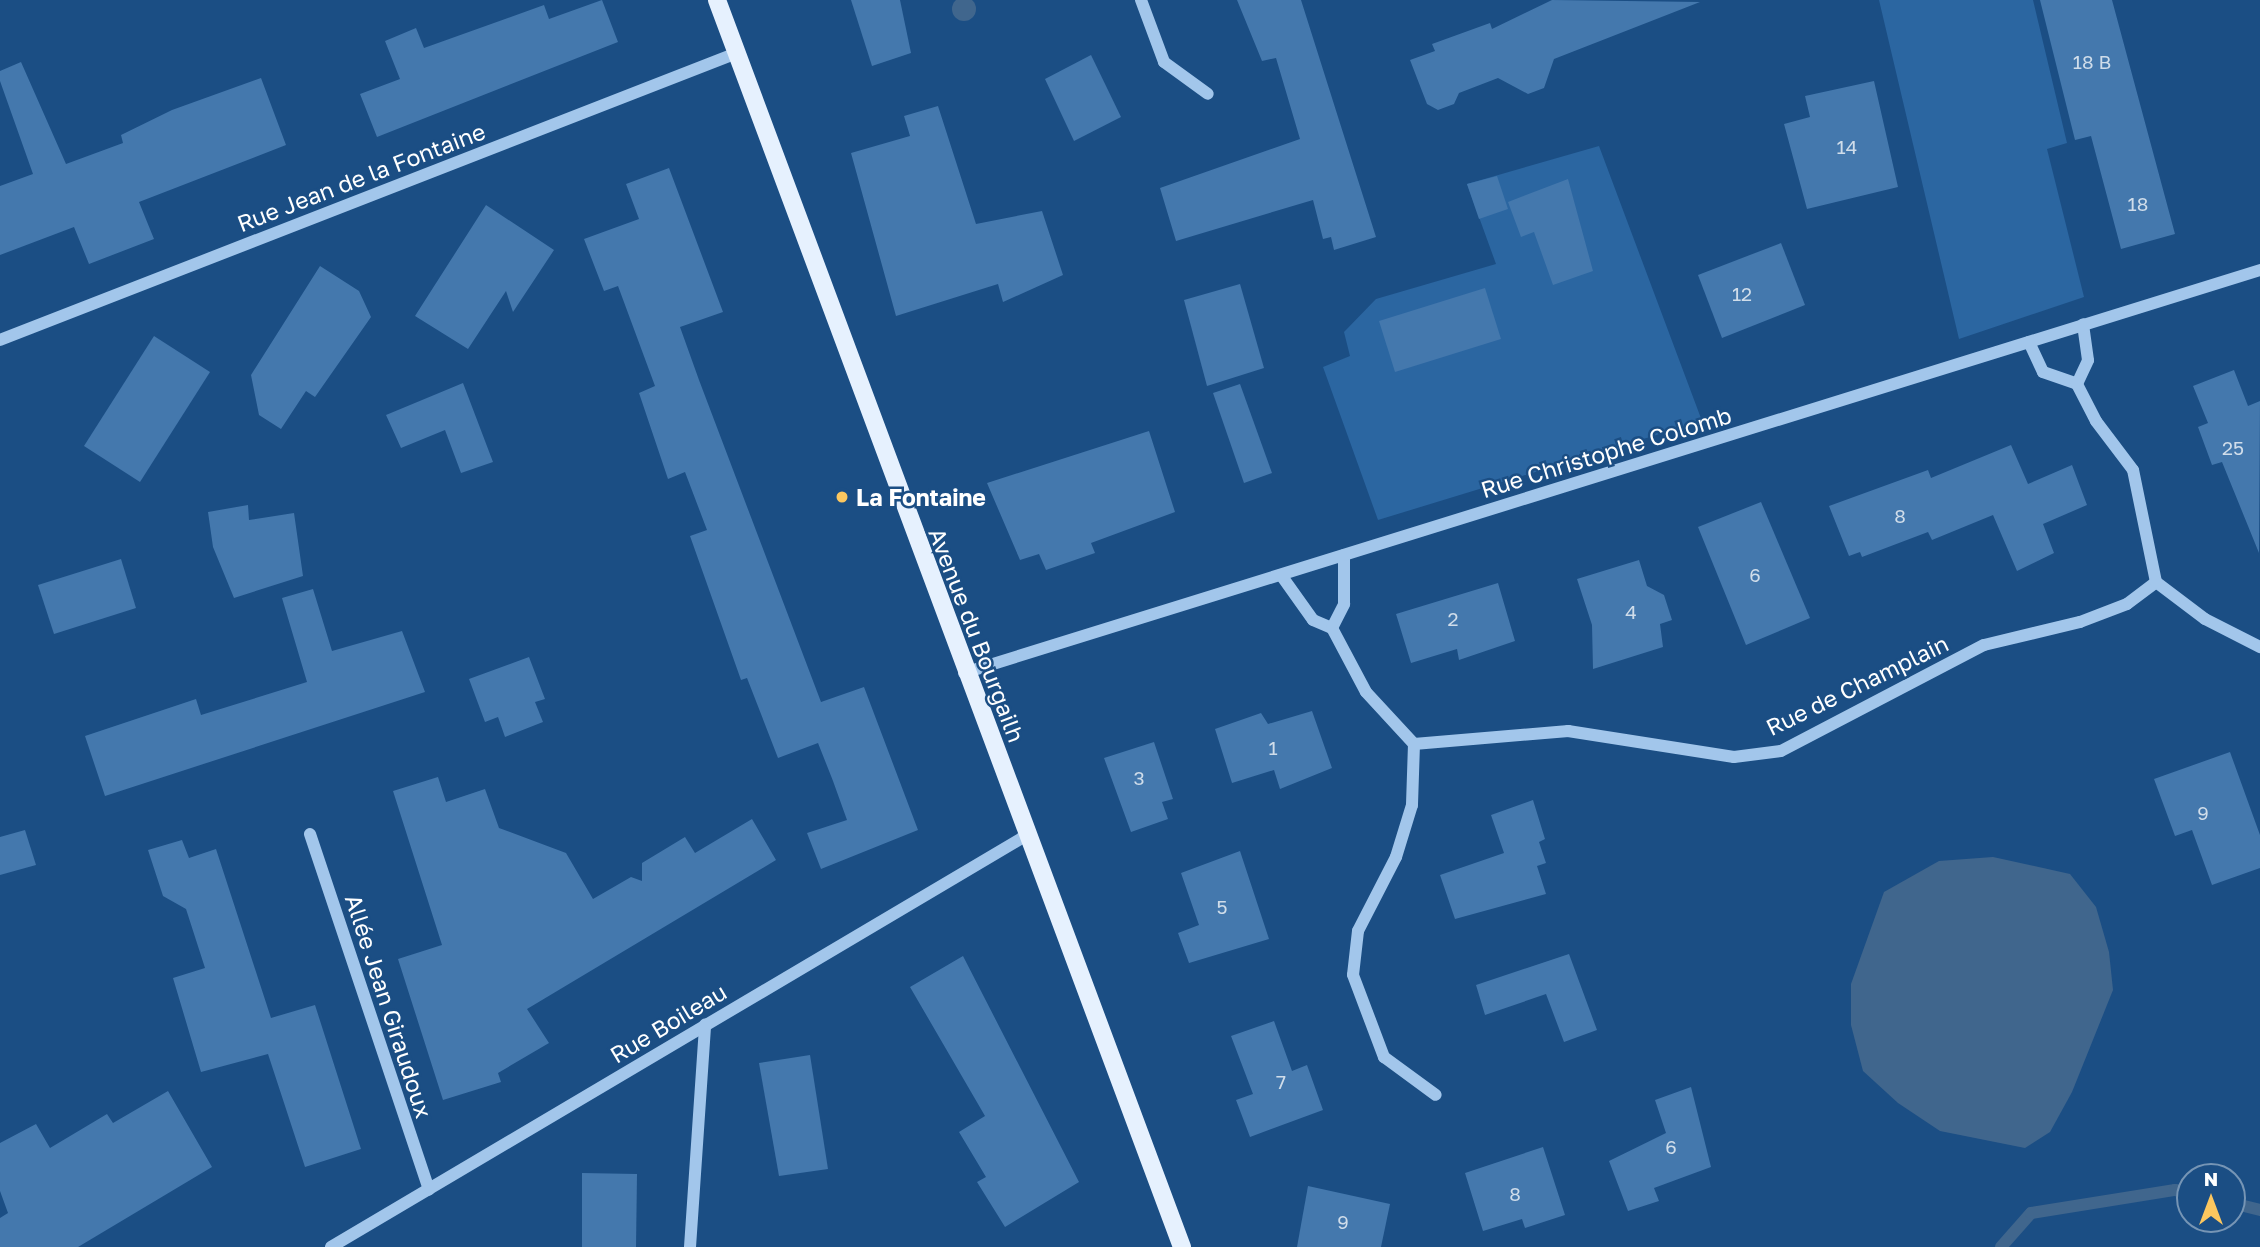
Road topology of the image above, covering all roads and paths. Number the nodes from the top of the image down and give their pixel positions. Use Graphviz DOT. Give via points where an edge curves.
graph roads {
  1 [pos="717,0"];
  2 [pos="1141,0"];
  3 [pos="737,53"];
  4 [pos="1208,94"];
  5 [pos="2260,270"];
  6 [pos="2083,324"];
  7 [pos="0,340"];
  8 [pos="2029,342"];
  9 [pos="2077,384"];
  10 [pos="1344,555"];
  11 [pos="1281,575"];
  12 [pos="2156,582"];
  13 [pos="1332,628"];
  14 [pos="2260,648"];
  15 [pos="964,673"];
  16 [pos="1414,744"];
  17 [pos="310,834"];
  18 [pos="1027,835"];
  19 [pos="705,1025"];
  20 [pos="1436,1095"];
  21 [pos="429,1190"];
  22 [pos="331,1247"];
  23 [pos="690,1247"];
  24 [pos="1182,1247"];
  1 -- 3 [label="main road, Avenue du Bourgailh"];
  2 -- 4 [label="street" via="1164,62"];
  3 -- 7 [label="street, Rue Jean de la Fontaine"];
  3 -- 15 [label="main road, Avenue du Bourgailh"];
  5 -- 6 [label="street, Rue Christophe Colomb"];
  6 -- 8 [label="street, Rue Christophe Colomb"];
  6 -- 9 [label="street" via="2088,360"];
  8 -- 9 [label="street" via="2043,372"];
  8 -- 10 [label="street, Rue Christophe Colomb"];
  9 -- 12 [label="street" via="2096,421 2133,470"];
  10 -- 11 [label="street, Rue Christophe Colomb"];
  10 -- 13 [label="street" via="1344,604"];
  11 -- 13 [label="street" via="1313,620"];
  11 -- 15 [label="street, Rue Christophe Colomb"];
  12 -- 14 [label="street" via="2205,619"];
  12 -- 16 [label="street, Rue de Champlain" via="2127,604 2080,622 1984,645 1781,751 1734,757 1568,731"];
  13 -- 16 [label="street" via="1366,692"];
  15 -- 18 [label="main road, Avenue du Bourgailh"];
  16 -- 20 [label="street" via="1412,805 1396,857 1358,931 1353,975 1384,1057"];
  17 -- 21 [label="street, Allée Jean Giraudoux"];
  18 -- 19 [label="street, Rue Boileau"];
  18 -- 24 [label="main road, Avenue du Bourgailh"];
  19 -- 21 [label="street, Rue Boileau"];
  19 -- 23 [label="street"];
  21 -- 22 [label="street, Rue Boileau"];
}
